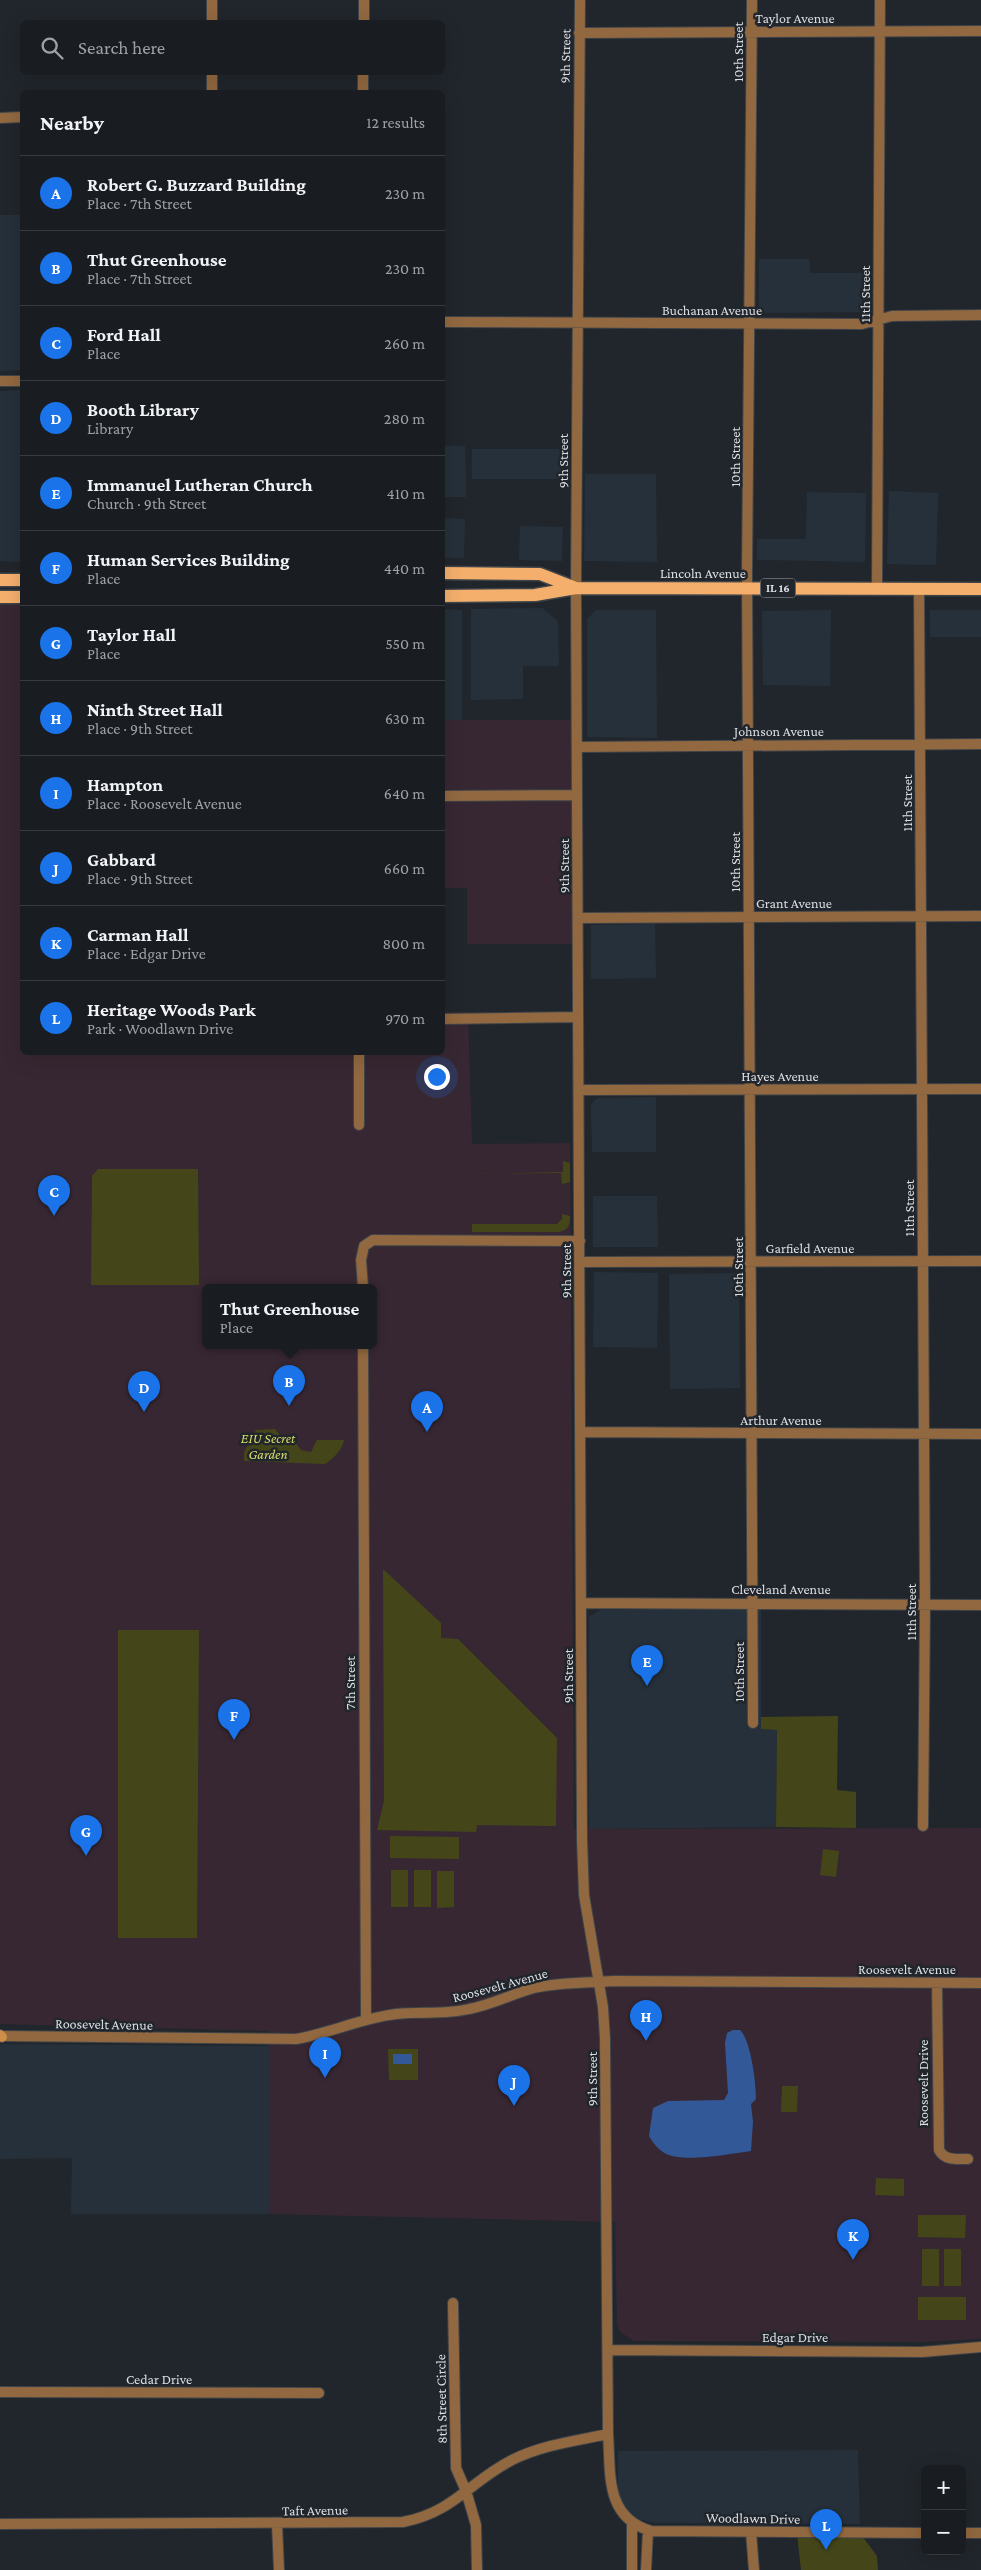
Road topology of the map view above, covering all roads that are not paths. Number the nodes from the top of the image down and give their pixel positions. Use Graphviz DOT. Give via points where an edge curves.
graph roads {
  1 [pos="212,0"];
  2 [pos="364,0"];
  3 [pos="580,0"];
  4 [pos="752,0"];
  5 [pos="880,0"];
  6 [pos="212,20"];
  7 [pos="364,20"];
  8 [pos="981,31"];
  9 [pos="752,32"];
  10 [pos="880,32"];
  11 [pos="579,33"];
  12 [pos="212,75"];
  13 [pos="363,75"];
  14 [pos="212,90"];
  15 [pos="363,90"];
  16 [pos="20,117"];
  17 [pos="0,118"];
  18 [pos="981,315"];
  19 [pos="878,318"];
  20 [pos="445,322"];
  21 [pos="576,324"];
  22 [pos="750,324"];
  23 [pos="0,381"];
  24 [pos="20,381"];
  25 [pos="445,573"];
  26 [pos="0,580"];
  27 [pos="20,580"];
  28 [pos="576,588"];
  29 [pos="748,588"];
  30 [pos="877,588"];
  31 [pos="919,588"];
  32 [pos="981,589"];
  33 [pos="445,596"];
  34 [pos="0,597"];
  35 [pos="20,597"];
  36 [pos="920,744"];
  37 [pos="981,744"];
  38 [pos="748,746"];
  39 [pos="577,747"];
  40 [pos="577,795"];
  41 [pos="445,796"];
  42 [pos="921,916"];
  43 [pos="981,916"];
  44 [pos="578,918"];
  45 [pos="750,918"];
  46 [pos="578,1017"];
  47 [pos="445,1019"];
  48 [pos="359,1055"];
  49 [pos="922,1089"];
  50 [pos="981,1089"];
  51 [pos="579,1090"];
  52 [pos="750,1090"];
  53 [pos="359,1125"];
  54 [pos="580,1241"];
  55 [pos="923,1261"];
  56 [pos="981,1261"];
  57 [pos="580,1262"];
  58 [pos="752,1262"];
  59 [pos="363,1284"];
  60 [pos="363,1349"];
  61 [pos="581,1432"];
  62 [pos="752,1434"];
  63 [pos="924,1434"];
  64 [pos="981,1434"];
  65 [pos="582,1603"];
  66 [pos="753,1603"];
  67 [pos="925,1605"];
  68 [pos="981,1605"];
  69 [pos="753,1723"];
  70 [pos="923,1826"];
  71 [pos="598,1982"];
  72 [pos="937,1983"];
  73 [pos="981,1983"];
  74 [pos="366,2020"];
  75 [pos="1,2036"];
  76 [pos="968,2159"];
  77 [pos="453,2303"];
  78 [pos="981,2347"];
  79 [pos="608,2350"];
  80 [pos="0,2392"];
  81 [pos="319,2393"];
  82 [pos="608,2434"];
  83 [pos="466,2492"];
  84 [pos="0,2524"];
  85 [pos="278,2524"];
  86 [pos="641,2527"];
  87 [pos="751,2532"];
  88 [pos="921,2533"];
  89 [pos="966,2533"];
  90 [pos="981,2533"];
  91 [pos="278,2570"];
  92 [pos="477,2570"];
  93 [pos="632,2570"];
  94 [pos="646,2570"];
  95 [pos="754,2570"];
  1 -- 6 [label="street"];
  2 -- 7 [label="street"];
  3 -- 11 [label="street, 9th Street"];
  4 -- 9 [label="street, 10th Street"];
  5 -- 10 [label="street, 11th Street"];
  8 -- 10 [label="street, Taylor Avenue"];
  9 -- 10 [label="street, Taylor Avenue"];
  9 -- 11 [label="street, Taylor Avenue"];
  9 -- 22 [label="street, 10th Street"];
  10 -- 19 [label="street, 11th Street"];
  11 -- 21 [label="street, 9th Street"];
  12 -- 14 [label="street"];
  13 -- 15 [label="street"];
  16 -- 17 [label="street"];
  18 -- 19 [label="street, Buchanan Avenue"];
  19 -- 22 [label="street, Buchanan Avenue" via="862,324"];
  19 -- 30 [label="street, 11th Street"];
  20 -- 21 [label="street, Buchanan Avenue"];
  21 -- 22 [label="street, Buchanan Avenue"];
  21 -- 28 [label="street, 9th Street"];
  22 -- 29 [label="street, 10th Street"];
  23 -- 24 [label="street"];
  25 -- 28 [label="main road, Lincoln Avenue / IL 16" via="540,574"];
  26 -- 27 [label="main road"];
  28 -- 29 [label="main road, Lincoln Avenue / IL 16"];
  28 -- 33 [label="main road, Lincoln Avenue / IL 16" via="535,595"];
  28 -- 39 [label="street, 9th Street"];
  29 -- 30 [label="main road, Lincoln Avenue / IL 16"];
  29 -- 38 [label="street, 10th Street"];
  30 -- 31 [label="main road, Lincoln Avenue / IL 16"];
  31 -- 32 [label="main road, Lincoln Avenue / IL 16"];
  31 -- 36 [label="street, 11th Street"];
  34 -- 35 [label="main road"];
  36 -- 37 [label="street, Johnson Avenue"];
  36 -- 38 [label="street, Johnson Avenue"];
  36 -- 42 [label="street, 11th Street"];
  38 -- 39 [label="street, Johnson Avenue"];
  38 -- 45 [label="street, 10th Street"];
  39 -- 40 [label="street, 9th Street"];
  40 -- 41 [label="street"];
  40 -- 44 [label="street, 9th Street"];
  42 -- 43 [label="street, Grant Avenue"];
  42 -- 45 [label="street, Grant Avenue"];
  42 -- 49 [label="street, 11th Street"];
  44 -- 45 [label="street, Grant Avenue"];
  44 -- 46 [label="street, 9th Street"];
  45 -- 52 [label="street, 10th Street"];
  46 -- 47 [label="street"];
  46 -- 51 [label="street, 9th Street"];
  48 -- 53 [label="street"];
  49 -- 50 [label="street, Hayes Avenue"];
  49 -- 52 [label="street, Hayes Avenue"];
  49 -- 55 [label="street, 11th Street"];
  51 -- 52 [label="street, Hayes Avenue"];
  51 -- 54 [label="street, 9th Street"];
  52 -- 58 [label="street, 10th Street"];
  54 -- 57 [label="street, 9th Street"];
  54 -- 59 [label="street" via="373,1240 364,1246 361,1260"];
  55 -- 56 [label="street, Garfield Avenue"];
  55 -- 58 [label="street, Garfield Avenue"];
  55 -- 63 [label="street, 11th Street"];
  57 -- 58 [label="street, Garfield Avenue"];
  57 -- 61 [label="street, 9th Street"];
  58 -- 62 [label="street, 10th Street"];
  60 -- 74 [label="street, 7th Street"];
  61 -- 62 [label="street, Arthur Avenue"];
  61 -- 65 [label="street, 9th Street"];
  62 -- 63 [label="street, Arthur Avenue"];
  62 -- 66 [label="street, 10th Street"];
  63 -- 64 [label="street, Arthur Avenue"];
  63 -- 67 [label="street, 11th Street"];
  65 -- 66 [label="street, Cleveland Avenue"];
  65 -- 71 [label="street, 9th Street" via="583,1877"];
  66 -- 67 [label="street, Cleveland Avenue"];
  66 -- 69 [label="street, 10th Street"];
  67 -- 68 [label="street, Cleveland Avenue"];
  67 -- 70 [label="street, 11th Street"];
  71 -- 72 [label="street, Roosevelt Avenue"];
  71 -- 74 [label="street, Roosevelt Avenue" via="536,1988 460,2011 396,2014"];
  71 -- 79 [label="street, 9th Street" via="605,2039"];
  72 -- 73 [label="street, Roosevelt Avenue"];
  72 -- 76 [label="street, Roosevelt Drive" via="939,2150 949,2158"];
  74 -- 75 [label="street, Roosevelt Avenue" via="293,2039"];
  77 -- 83 [label="street, 8th Street Circle" via="456,2468"];
  78 -- 79 [label="street, Edgar Drive" via="922,2352"];
  79 -- 82 [label="street, 9th Street"];
  80 -- 81 [label="street, Cedar Drive"];
  82 -- 83 [label="street, Taft Avenue" via="532,2451 491,2472"];
  82 -- 86 [label="street, 9th Street" via="613,2495 622,2514"];
  83 -- 85 [label="street, Taft Avenue" via="436,2512 403,2522"];
  83 -- 92 [label="street, 8th Street Circle" via="477,2535"];
  84 -- 85 [label="street, Taft Avenue"];
  85 -- 91 [label="street"];
  86 -- 87 [label="street, Woodlawn Drive"];
  86 -- 93 [label="street"];
  86 -- 94 [label="street"];
  87 -- 88 [label="street, Woodlawn Drive"];
  87 -- 95 [label="street"];
  89 -- 90 [label="street"];
}
